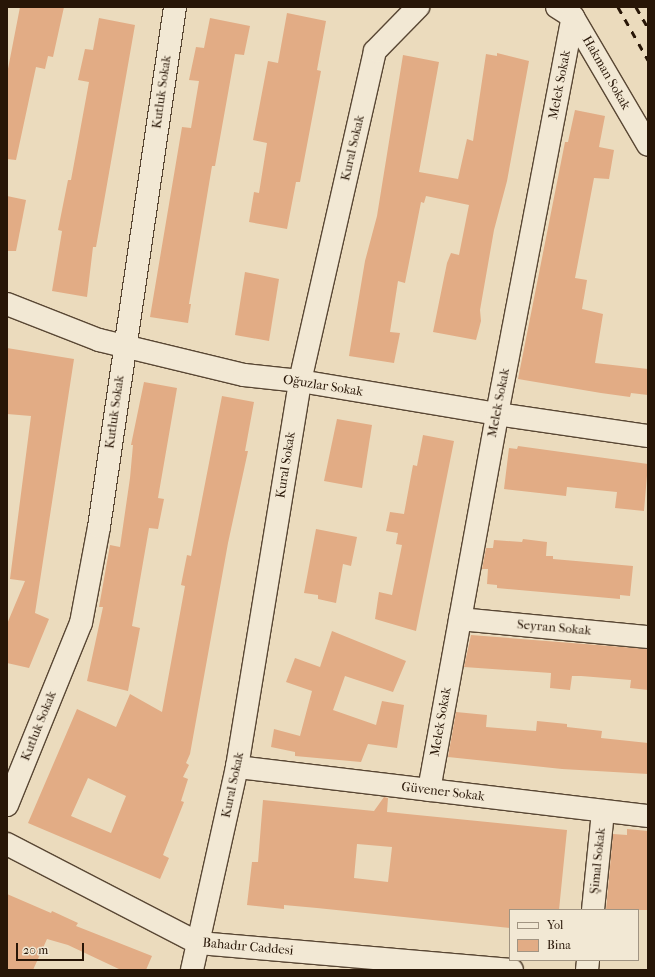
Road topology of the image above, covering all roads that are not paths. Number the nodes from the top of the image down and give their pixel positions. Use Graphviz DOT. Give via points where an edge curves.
graph roads {
  1 [pos="175,7"];
  2 [pos="418,7"];
  3 [pos="565,12"];
  4 [pos="648,145"];
  5 [pos="7,304"];
  6 [pos="124,346"];
  7 [pos="300,381"];
  8 [pos="497,414"];
  9 [pos="648,436"];
  10 [pos="460,619"];
  11 [pos="648,637"];
  12 [pos="237,767"];
  13 [pos="429,790"];
  14 [pos="7,805"];
  15 [pos="603,812"];
  16 [pos="648,816"];
  17 [pos="7,844"];
  18 [pos="594,909"];
  19 [pos="198,943"];
  20 [pos="386,964"];
  21 [pos="192,970"];
  22 [pos="512,970"];
  1 -- 6 [label="street, Kutluk Sokak"];
  2 -- 7 [label="street, Kural Sokak" via="375,51"];
  3 -- 4 [label="street, Hakman Sokak"];
  3 -- 8 [label="street, Melek Sokak"];
  5 -- 6 [label="street, Oğuzlar Sokak" via="57,326"];
  6 -- 7 [label="street, Oğuzlar Sokak" via="244,375"];
  6 -- 14 [label="street, Kutluk Sokak" via="99,527 81,623"];
  7 -- 8 [label="street, Oğuzlar Sokak"];
  7 -- 12 [label="street, Kural Sokak"];
  8 -- 9 [label="street, Oğuzlar Sokak"];
  8 -- 10 [label="street, Melek Sokak"];
  10 -- 11 [label="street, Seyran Sokak"];
  10 -- 13 [label="street, Melek Sokak"];
  12 -- 13 [label="street, Güvener Sokak"];
  12 -- 19 [label="street, Kural Sokak"];
  13 -- 15 [label="street, Güvener Sokak"];
  15 -- 16 [label="street, Güvener Sokak"];
  15 -- 18 [label="street, Şimal Sokak"];
  17 -- 19 [label="street, Bahadır Caddesi"];
  19 -- 20 [label="street, Bahadır Caddesi"];
  19 -- 21 [label="street, Kural Sokak"];
  20 -- 22 [label="street, Bahadır Caddesi"];
}
